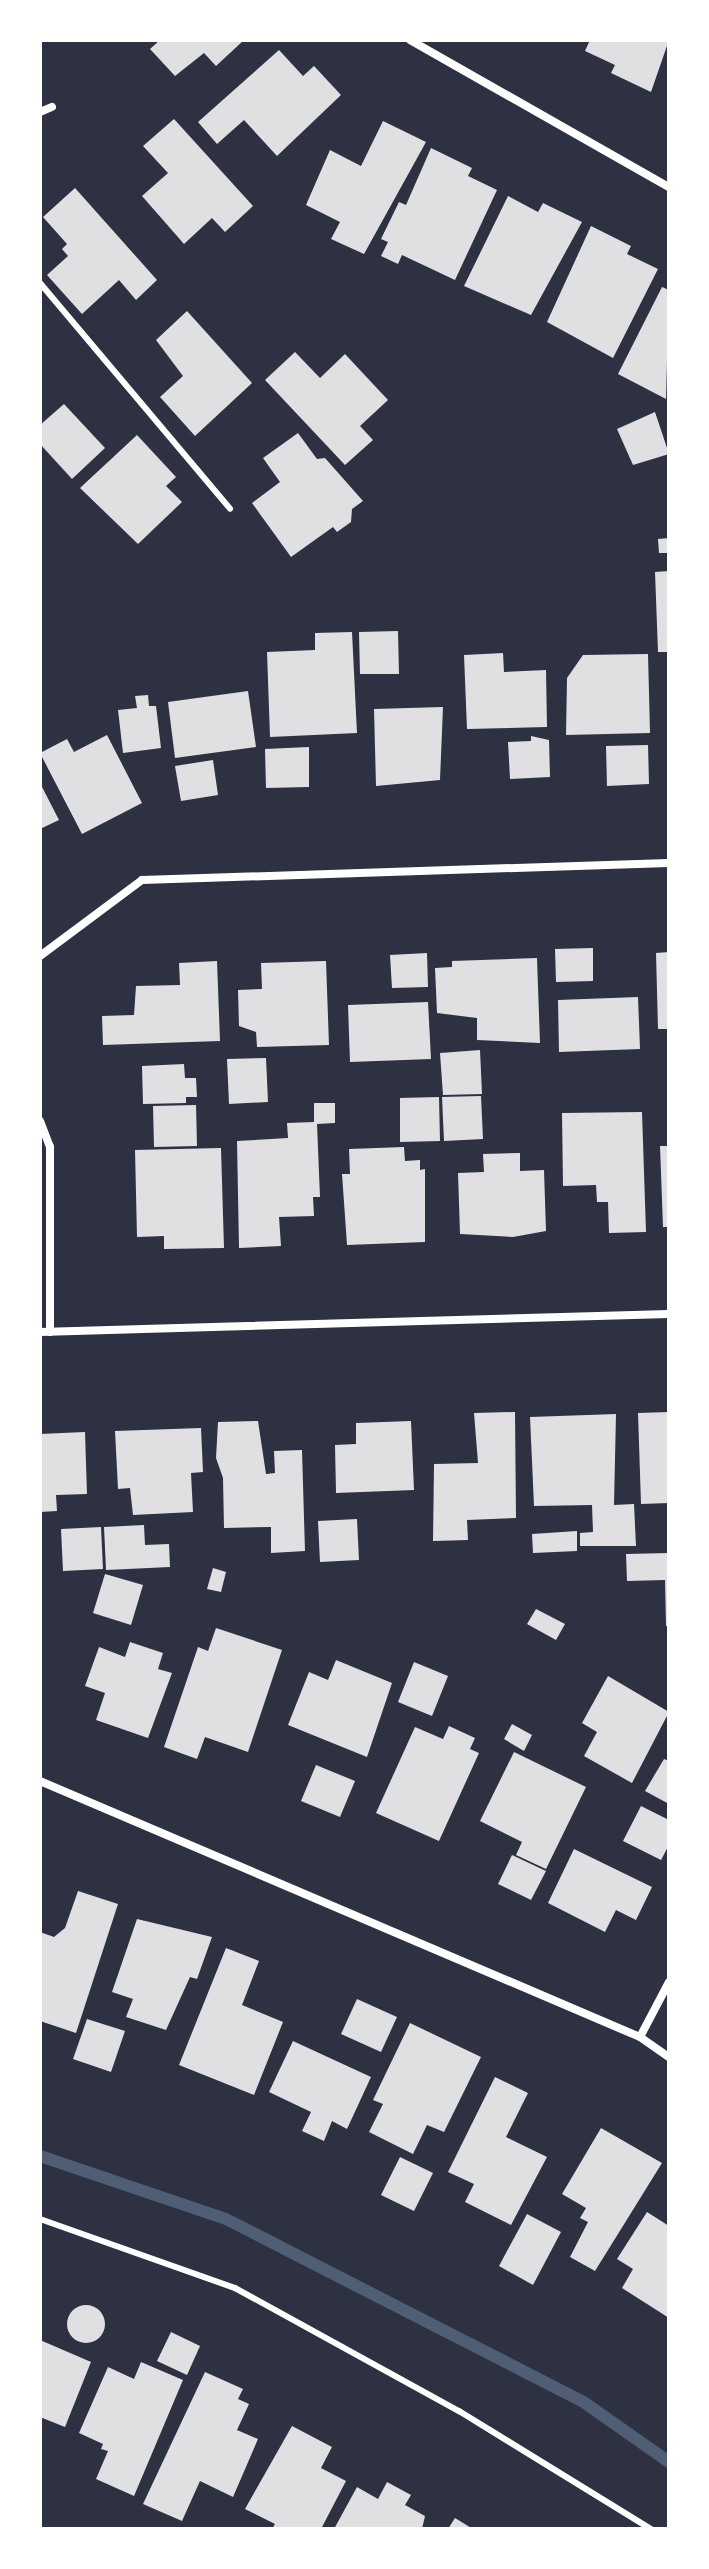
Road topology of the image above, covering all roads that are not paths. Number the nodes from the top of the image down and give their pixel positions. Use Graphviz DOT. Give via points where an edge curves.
graph roads {
  1 [pos="410,40"];
  2 [pos="52,107"];
  3 [pos="40,112"];
  4 [pos="669,187"];
  5 [pos="40,283"];
  6 [pos="230,509"];
  7 [pos="669,863"];
  8 [pos="40,956"];
  9 [pos="40,1121"];
  10 [pos="669,1314"];
  11 [pos="40,1332"];
  12 [pos="50,1332"];
  13 [pos="40,1781"];
  14 [pos="669,1982"];
  15 [pos="640,2037"];
  16 [pos="669,2057"];
  17 [pos="40,2219"];
  18 [pos="651,2529"];
  1 -- 4 [label="street"];
  2 -- 3 [label="street"];
  5 -- 6 [label="lane"];
  7 -- 8 [label="street" via="142,880"];
  9 -- 12 [label="street" via="50,1147"];
  10 -- 12 [label="street"];
  11 -- 12 [label="street"];
  13 -- 15 [label="street"];
  14 -- 15 [label="street"];
  15 -- 16 [label="street"];
  17 -- 18 [label="lane" via="235,2288 459,2411"];
}
